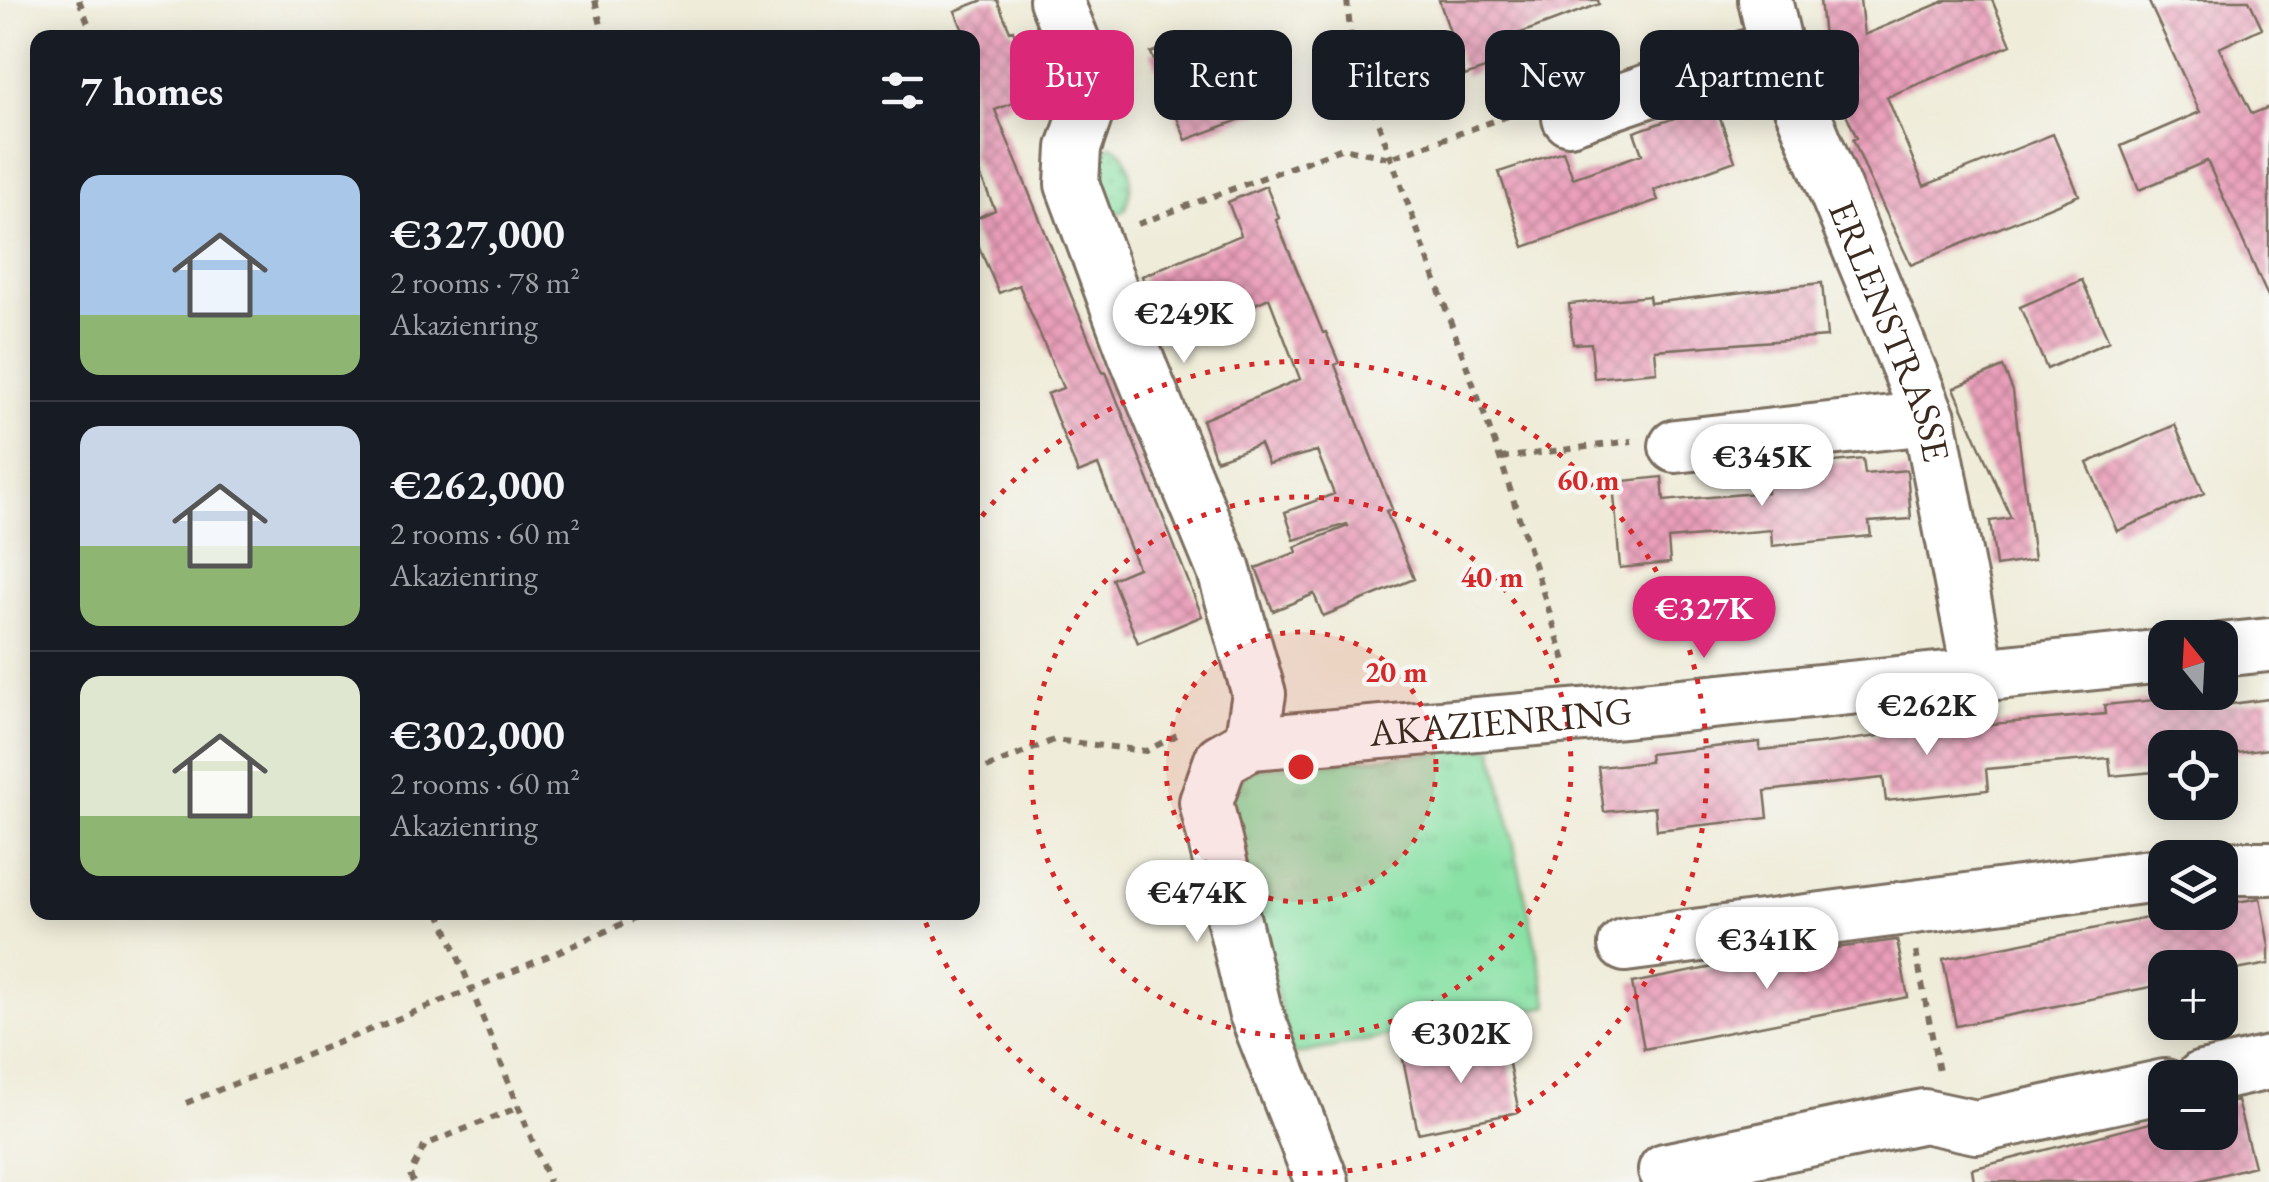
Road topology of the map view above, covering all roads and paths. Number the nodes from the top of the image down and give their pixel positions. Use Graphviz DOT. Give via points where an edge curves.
graph roads {
  1 [pos="79,0"];
  2 [pos="595,0"];
  3 [pos="1056,0"];
  4 [pos="1346,0"];
  5 [pos="1771,24"];
  6 [pos="91,30"];
  7 [pos="602,30"];
  8 [pos="1620,94"];
  9 [pos="1497,120"];
  10 [pos="1390,158"];
  11 [pos="1092,241"];
  12 [pos="1929,418"];
  13 [pos="1676,446"];
  14 [pos="1500,458"];
  15 [pos="2269,645"];
  16 [pos="2238,648"];
  17 [pos="2148,658"];
  18 [pos="1978,676"];
  19 [pos="1584,714"];
  20 [pos="1251,743"];
  21 [pos="2238,868"];
  22 [pos="2269,868"];
  23 [pos="2148,876"];
  24 [pos="1908,906"];
  25 [pos="443,920"];
  26 [pos="632,920"];
  27 [pos="1625,945"];
  28 [pos="470,990"];
  29 [pos="2269,1063"];
  30 [pos="2238,1070"];
  31 [pos="2148,1090"];
  32 [pos="186,1103"];
  33 [pos="520,1107"];
  34 [pos="1948,1120"];
  35 [pos="1664,1170"];
  36 [pos="413,1182"];
  37 [pos="549,1182"];
  38 [pos="1322,1182"];
  1 -- 6 [label="path"];
  2 -- 7 [label="path"];
  3 -- 11 [label="street" via="1091,99 1074,148 1072,184"];
  4 -- 10 [label="path" via="1352,50"];
  5 -- 8 [label="street"];
  5 -- 12 [label="street, ERLENSTRASSE"];
  9 -- 10 [label="path"];
  10 -- 11 [label="path" via="1343,148"];
  10 -- 14 [label="path"];
  11 -- 20 [label="street" via="1224,572 1259,694"];
  12 -- 13 [label="street"];
  12 -- 18 [label="street, ERLENSTRASSE"];
  13 -- 14 [label="path" via="1662,438"];
  14 -- 19 [label="path"];
  15 -- 16 [label="street"];
  17 -- 18 [label="street, AKAZIENRING"];
  18 -- 19 [label="street, AKAZIENRING"];
  19 -- 20 [label="street, AKAZIENRING"];
  20 -- 38 [label="street" via="1221,760 1206,802 1255,1011"];
  21 -- 22 [label="street"];
  23 -- 24 [label="street"];
  24 -- 27 [label="street"];
  24 -- 34 [label="path"];
  25 -- 28 [label="path"];
  26 -- 28 [label="path"];
  28 -- 32 [label="path"];
  28 -- 33 [label="path"];
  29 -- 30 [label="street"];
  31 -- 34 [label="street" via="1976,1127"];
  33 -- 36 [label="path" via="425,1145 410,1174"];
  33 -- 37 [label="path"];
  34 -- 35 [label="street" via="1924,1116"];
}
